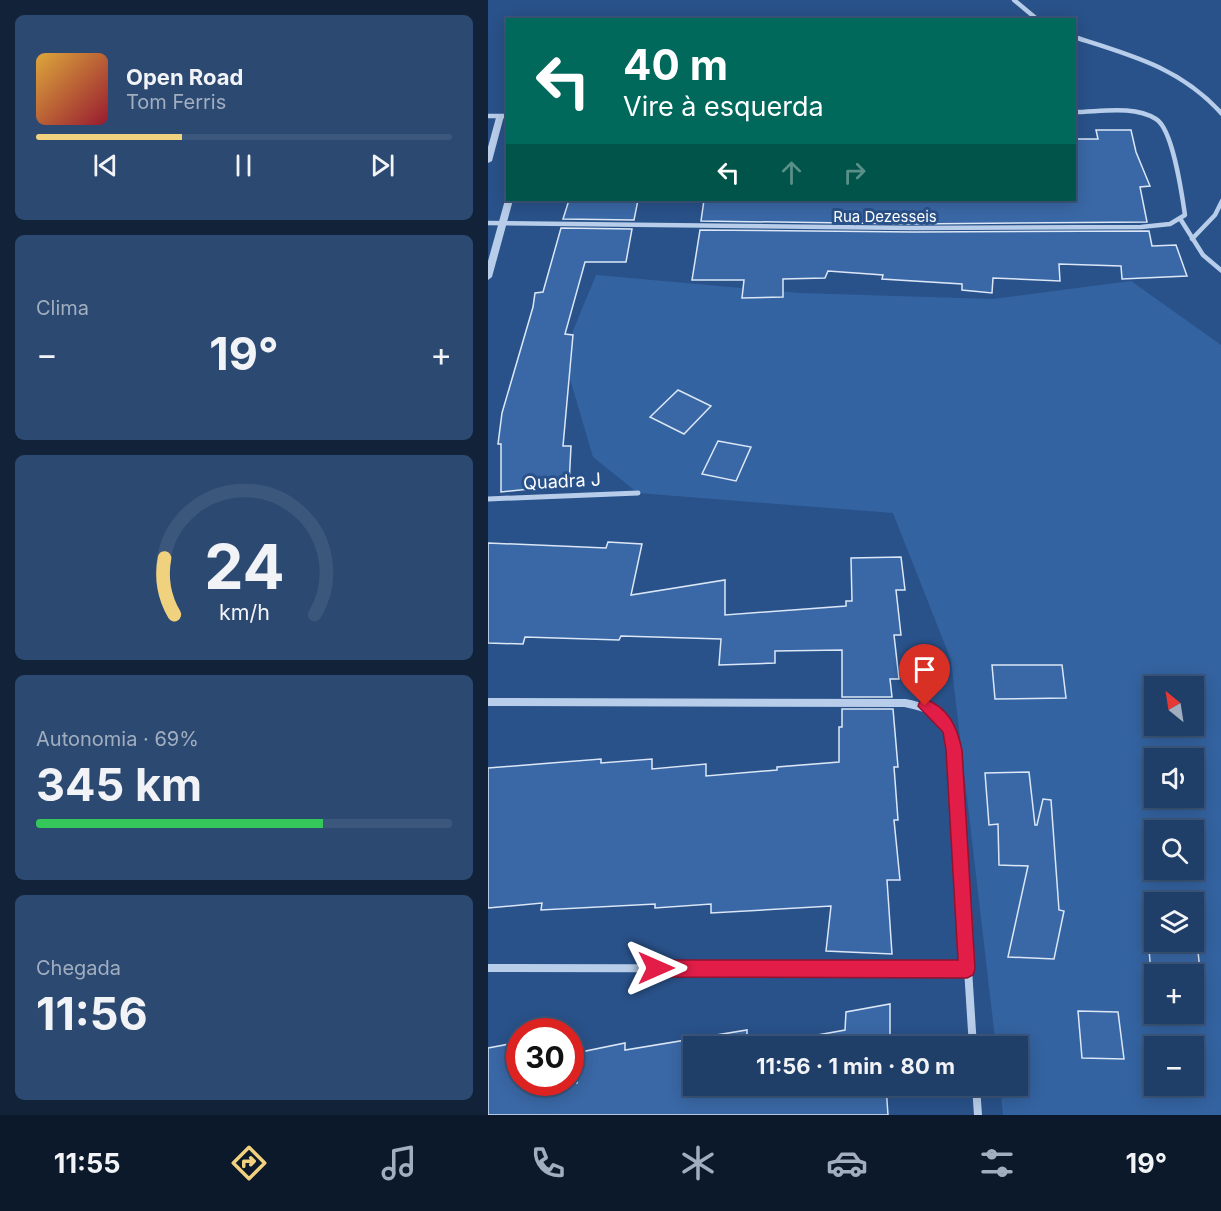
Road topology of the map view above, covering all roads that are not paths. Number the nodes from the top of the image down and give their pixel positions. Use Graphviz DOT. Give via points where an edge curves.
graph roads {
  1 [pos="1014,0"];
  2 [pos="1036,18"];
  3 [pos="1076,38"];
  4 [pos="1076,112"];
  5 [pos="1222,114"];
  6 [pos="488,116"];
  7 [pos="504,116"];
  8 [pos="488,161"];
  9 [pos="509,201"];
  10 [pos="1222,201"];
  11 [pos="1181,220"];
  12 [pos="488,223"];
  13 [pos="503,224"];
  14 [pos="1192,239"];
  15 [pos="1222,271"];
  16 [pos="488,278"];
  17 [pos="638,493"];
  18 [pos="488,500"];
  19 [pos="488,702"];
  20 [pos="488,968"];
  21 [pos="967,969"];
  22 [pos="972,1036"];
  23 [pos="977,1096"];
  24 [pos="978,1115"];
  1 -- 2 [label="street"];
  3 -- 5 [label="street" via="1164,68 1213,102"];
  4 -- 11 [label="street" via="1131,111 1163,124 1178,171 1185,215"];
  6 -- 7 [label="street"];
  7 -- 8 [label="street"];
  9 -- 13 [label="street"];
  10 -- 14 [label="street" via="1215,215"];
  11 -- 13 [label="street, Rua Dezesseis" via="1164,226 1129,227"];
  11 -- 14 [label="street"];
  12 -- 13 [label="street, Rua Dezesseis"];
  13 -- 16 [label="street"];
  14 -- 15 [label="street" via="1209,263"];
  17 -- 18 [label="street, Quadra J"];
  19 -- 21 [label="street" via="925,706 938,714 950,730 954,750"];
  20 -- 21 [label="street"];
  21 -- 22 [label="street"];
  23 -- 24 [label="street"];
}
